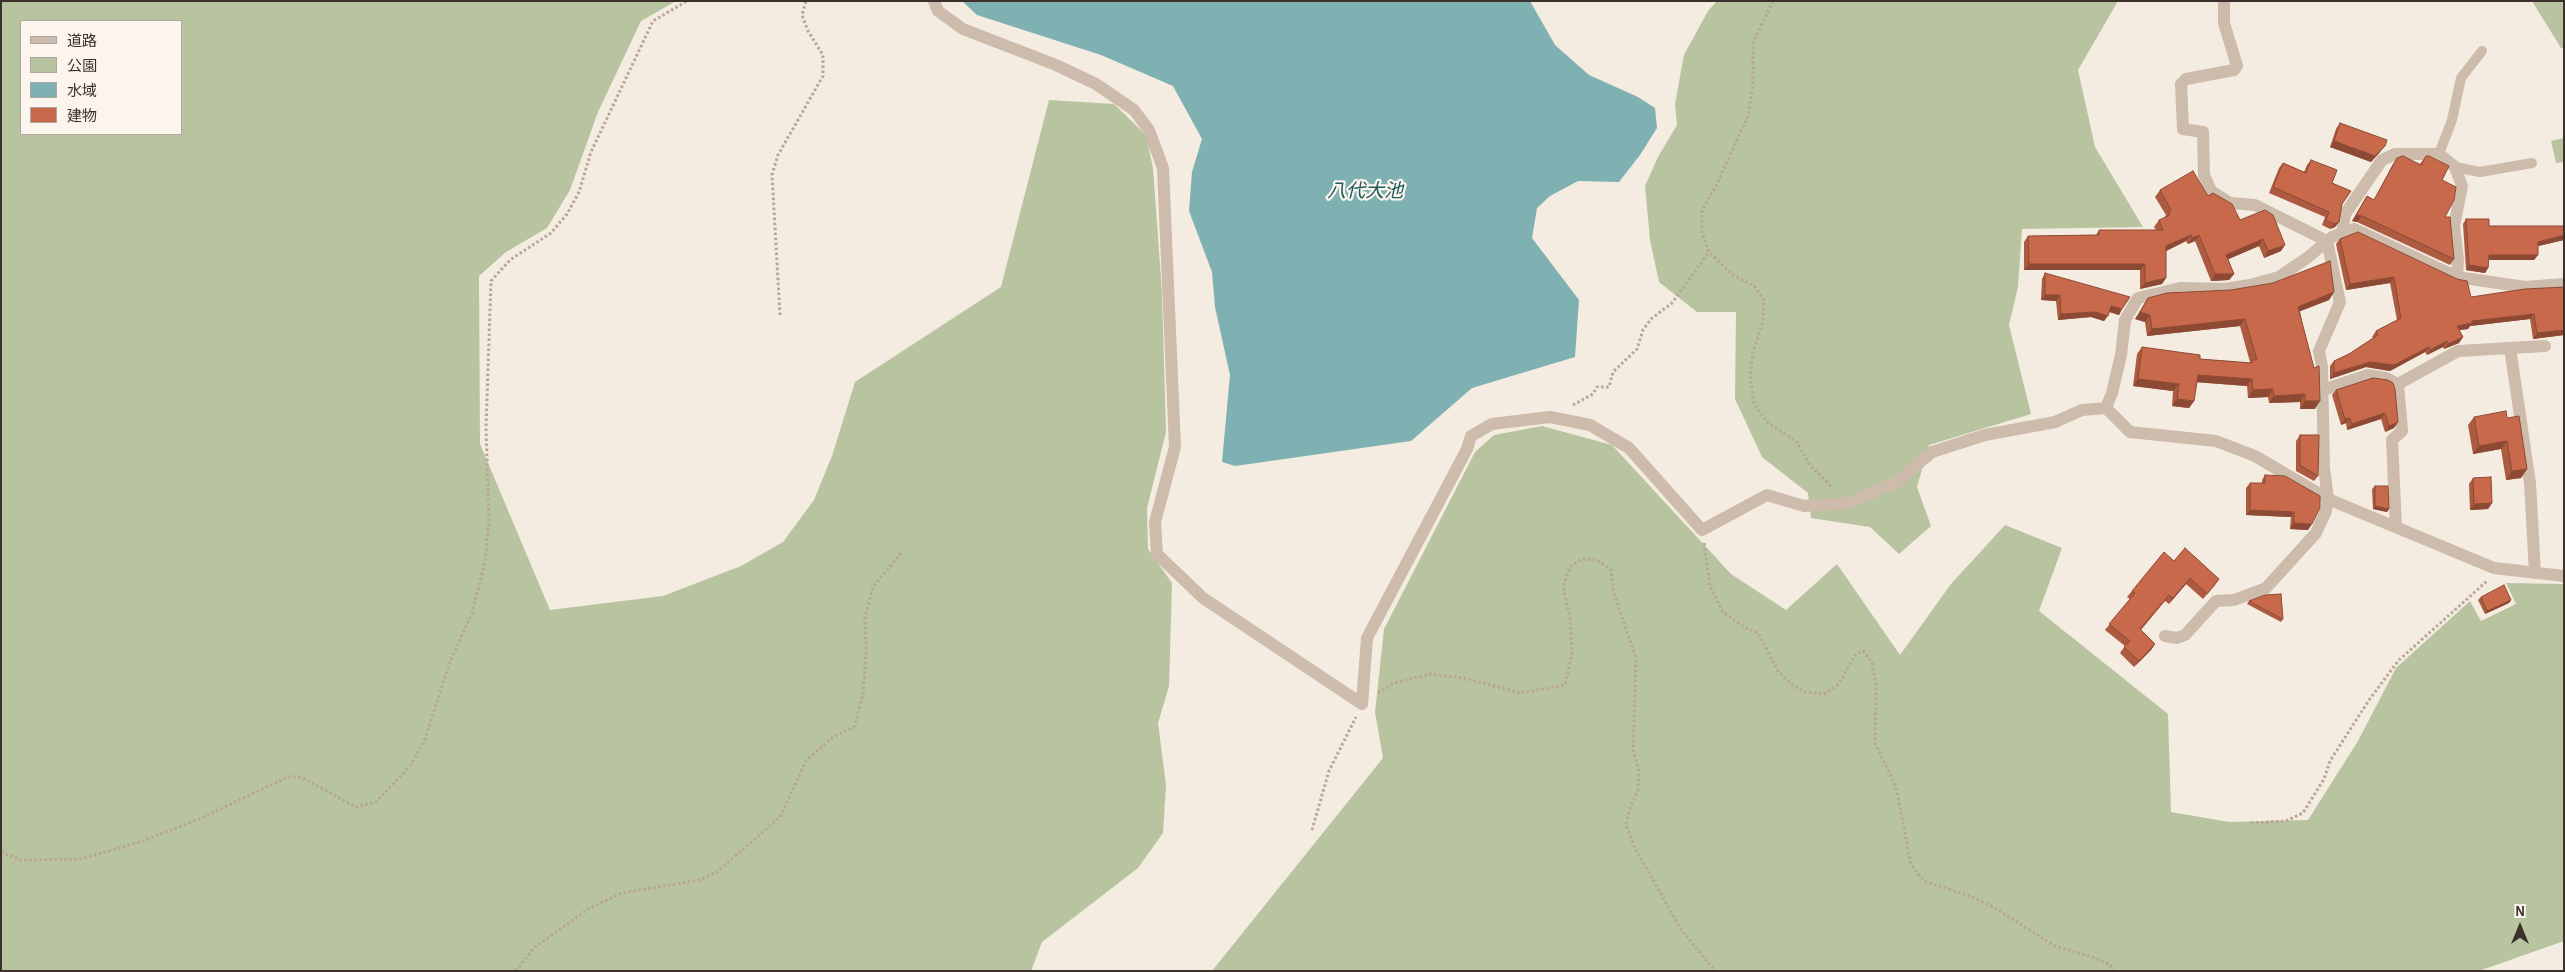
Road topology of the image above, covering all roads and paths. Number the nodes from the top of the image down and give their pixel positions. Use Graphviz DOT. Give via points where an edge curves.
graph roads {
  1 [pos="687,1"];
  2 [pos="806,1"];
  3 [pos="934,1"];
  4 [pos="1773,1"];
  5 [pos="2224,1"];
  6 [pos="2482,51"];
  7 [pos="2439,154"];
  8 [pos="2532,163"];
  9 [pos="2454,167"];
  10 [pos="2342,234"];
  11 [pos="2327,241"];
  12 [pos="1710,252"];
  13 [pos="2457,276"];
  14 [pos="2564,284"];
  15 [pos="780,315"];
  16 [pos="2545,346"];
  17 [pos="2510,348"];
  18 [pos="2398,384"];
  19 [pos="2323,390"];
  20 [pos="2106,408"];
  21 [pos="1557,418"];
  22 [pos="2328,498"];
  23 [pos="1848,503"];
  24 [pos="2396,527"];
  25 [pos="1702,530"];
  26 [pos="903,551"];
  27 [pos="2501,568"];
  28 [pos="2536,573"];
  29 [pos="2564,576"];
  30 [pos="2165,636"];
  31 [pos="1362,704"];
  32 [pos="2251,823"];
  33 [pos="1312,830"];
  34 [pos="1,852"];
  35 [pos="516,971"];
  36 [pos="1716,971"];
  37 [pos="2114,971"];
  1 -- 34 [label="path" via="653,21 591,152 579,192 567,214 551,233 510,260 491,281 486,428 489,520 485,562 472,613 450,662 424,742 410,766 376,802 369,804 356,806 301,777 288,777 143,841 80,859 21,860"];
  2 -- 15 [label="path" via="802,15 823,55 823,76 778,155 772,175"];
  3 -- 31 [label="street" via="938,11 962,28 1096,84 1134,110 1149,130 1163,168 1175,448 1155,522 1157,554 1203,598"];
  4 -- 12 [label="path" via="1753,43 1753,83 1748,116 1702,210 1702,232"];
  5 -- 11 [label="street" via="2224,23 2237,66 2234,70 2186,79 2181,84 2183,129 2203,132 2204,175 2210,191 2230,203 2256,205"];
  6 -- 7 [label="lane" via="2461,78 2452,120"];
  7 -- 9 [label="street"];
  7 -- 10 [label="street" via="2395,154 2382,160 2345,214"];
  8 -- 9 [label="lane" via="2480,172"];
  9 -- 13 [label="street" via="2462,186 2454,226"];
  10 -- 11 [label="street"];
  10 -- 13 [label="street" via="2354,229"];
  11 -- 19 [label="street" via="2340,302 2320,351"];
  11 -- 20 [label="street" via="2279,277 2225,289 2180,288 2138,298 2125,320 2121,355"];
  12 -- 21 [label="path" via="1672,303 1651,319 1643,330 1637,349 1613,372 1609,387 1597,387 1593,394"];
  12 -- 23 [label="path" via="1733,275 1754,286 1764,300 1763,322 1753,352 1750,376 1754,404 1768,423 1796,441 1810,465"];
  13 -- 14 [label="street" via="2525,287"];
  16 -- 17 [label="street"];
  17 -- 18 [label="street" via="2458,351"];
  17 -- 28 [label="street" via="2530,483"];
  18 -- 19 [label="street" via="2368,374"];
  18 -- 24 [label="street" via="2402,430 2392,440"];
  19 -- 22 [label="street" via="2324,468"];
  20 -- 22 [label="street" via="2130,432 2216,441 2255,456"];
  20 -- 23 [label="street" via="2082,410 2055,422 1985,435 1932,452 1897,482"];
  21 -- 25 [label="street" via="1590,425 1629,448"];
  21 -- 31 [label="street" via="1550,416 1492,424 1471,436 1367,638"];
  22 -- 24 [label="street"];
  22 -- 30 [label="street" via="2316,533 2266,588 2234,600 2216,601 2185,635 2177,638"];
  23 -- 25 [label="street" via="1804,506 1767,495"];
  24 -- 27 [label="street" via="2494,568"];
  25 -- 37 [label="path" via="1710,586 1723,612 1758,633 1778,671 1792,685 1806,692 1824,694 1839,684 1855,655 1862,651 1872,663 1876,686 1875,743 1896,787 1911,865 1924,881 1990,905 2055,946 2093,957 2109,964"];
  26 -- 35 [label="path" via="874,587 869,602 865,618 863,694 854,727 830,739 806,761 780,817 717,872 699,880 622,893 588,909 534,948"];
  27 -- 28 [label="street"];
  27 -- 32 [label="path" via="2398,661 2330,761 2324,779 2303,813 2286,820"];
  28 -- 29 [label="street"];
  31 -- 33 [label="path" via="1329,771"];
  31 -- 36 [label="path" via="1394,683 1430,674 1464,678 1520,693 1565,685 1572,653 1570,618 1563,587 1570,567 1581,559 1597,560 1611,570 1614,593 1636,658 1633,751 1639,770 1638,790 1626,825 1680,928"];
}
